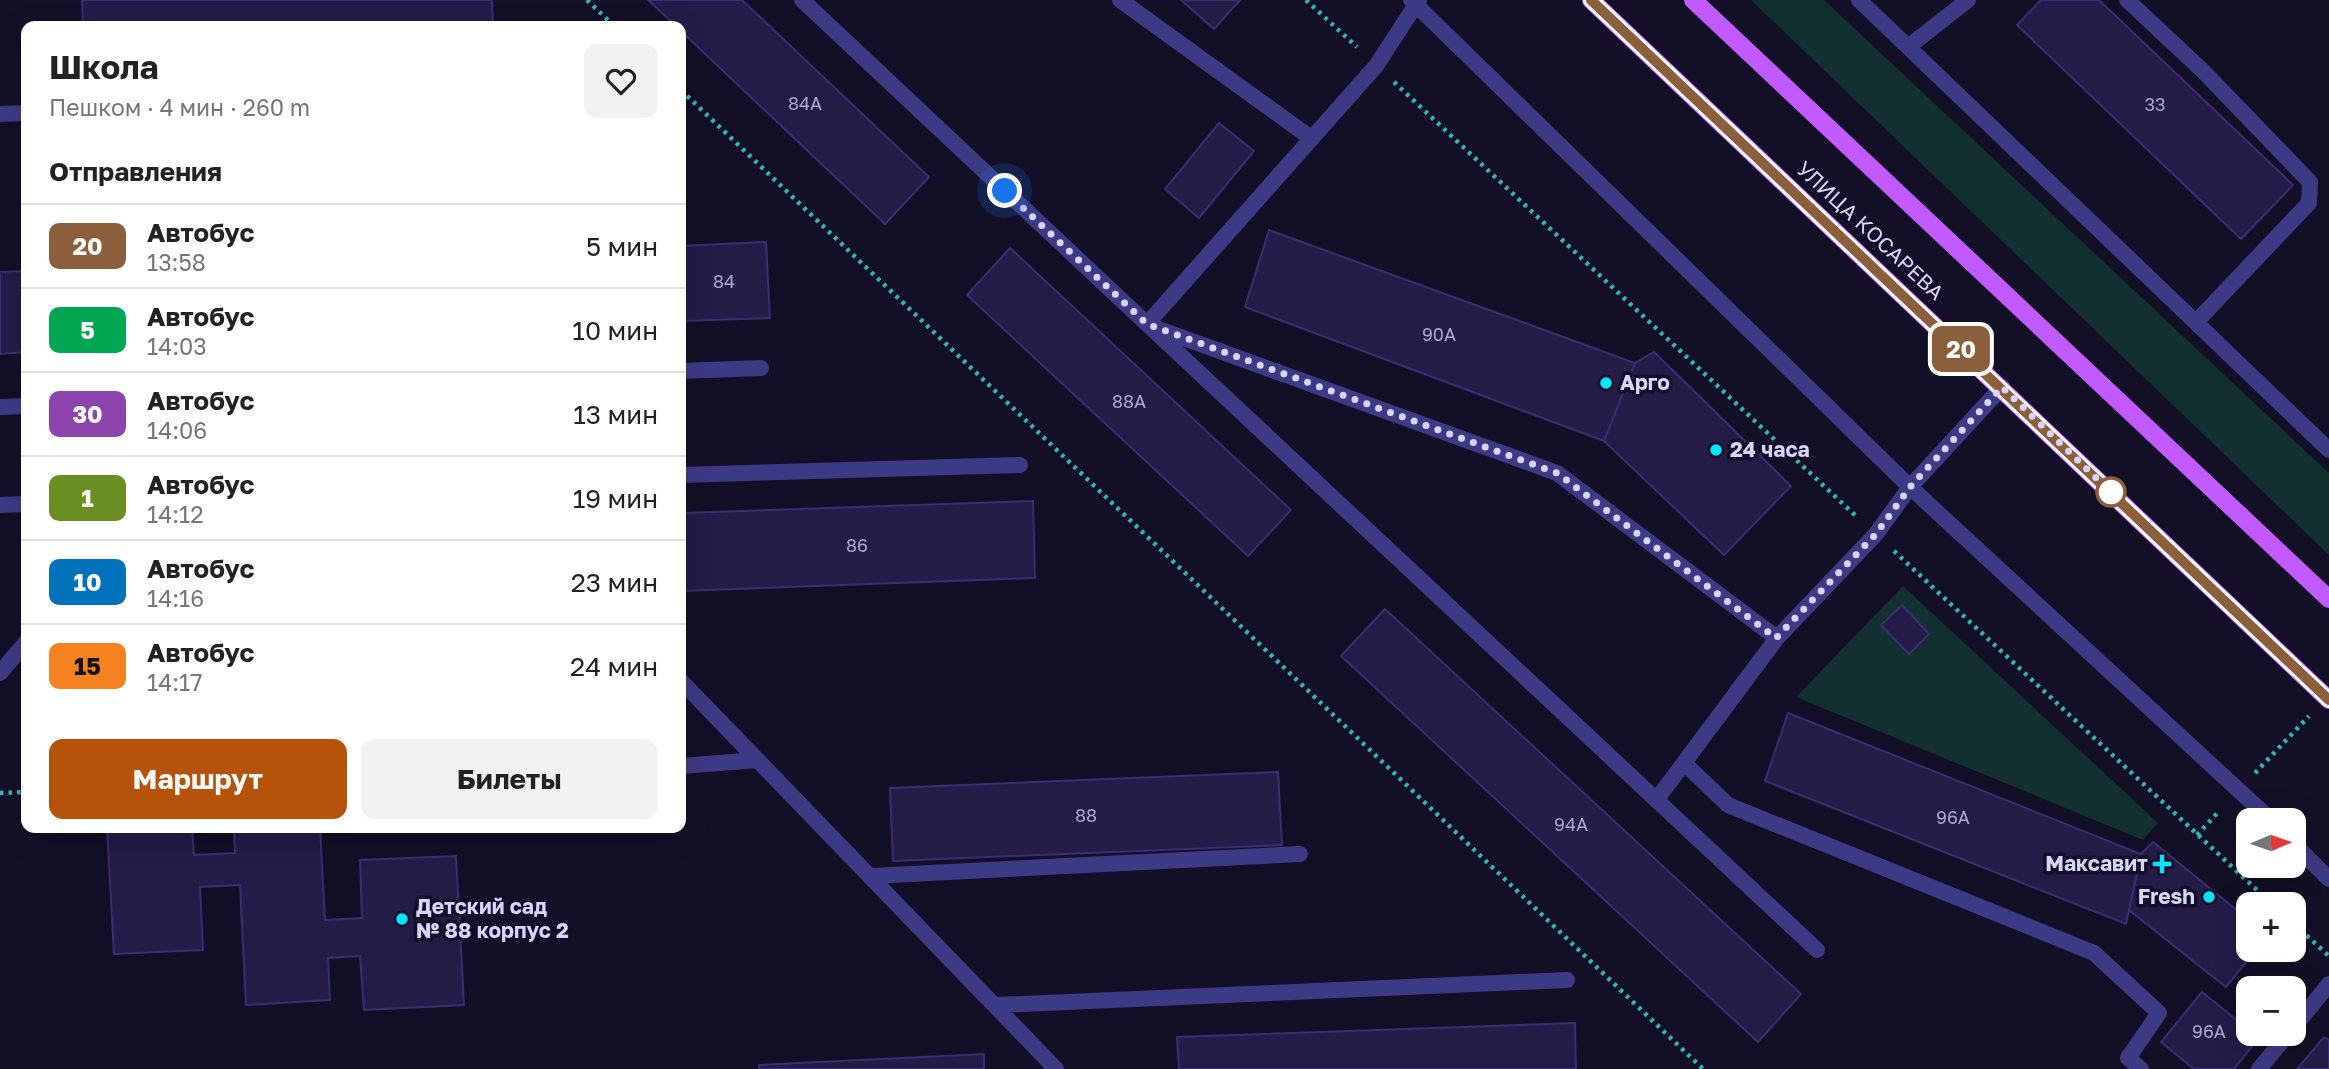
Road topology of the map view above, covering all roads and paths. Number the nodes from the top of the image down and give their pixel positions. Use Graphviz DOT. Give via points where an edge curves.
graph roads {
  1 [pos="587,0"];
  2 [pos="802,0"];
  3 [pos="1121,0"];
  4 [pos="1306,0"];
  5 [pos="1591,0"];
  6 [pos="1693,0"];
  7 [pos="1859,0"];
  8 [pos="1968,0"];
  9 [pos="2127,0"];
  10 [pos="1415,1"];
  11 [pos="609,21"];
  12 [pos="1908,47"];
  13 [pos="1376,66"];
  14 [pos="686,95"];
  15 [pos="21,113"];
  16 [pos="0,114"];
  17 [pos="1311,138"];
  18 [pos="2196,322"];
  19 [pos="1147,324"];
  20 [pos="761,368"];
  21 [pos="686,371"];
  22 [pos="2002,387"];
  23 [pos="21,406"];
  24 [pos="0,407"];
  25 [pos="2329,450"];
  26 [pos="1020,465"];
  27 [pos="686,475"];
  28 [pos="1910,487"];
  29 [pos="21,504"];
  30 [pos="0,505"];
  31 [pos="1876,534"];
  32 [pos="2329,599"];
  33 [pos="1776,638"];
  34 [pos="21,648"];
  35 [pos="0,673"];
  36 [pos="686,686"];
  37 [pos="2328,699"];
  38 [pos="758,760"];
  39 [pos="1684,763"];
  40 [pos="686,766"];
  41 [pos="2240,789"];
  42 [pos="21,792"];
  43 [pos="0,793"];
  44 [pos="1657,799"];
  45 [pos="2259,808"];
  46 [pos="2196,835"];
  47 [pos="1300,854"];
  48 [pos="2306,856"];
  49 [pos="871,876"];
  50 [pos="2329,879"];
  51 [pos="2259,892"];
  52 [pos="2306,935"];
  53 [pos="1817,950"];
  54 [pos="2329,956"];
  55 [pos="1567,980"];
  56 [pos="2329,984"];
  57 [pos="997,1005"];
  58 [pos="2306,1012"];
  59 [pos="2278,1046"];
  60 [pos="1056,1069"];
  61 [pos="1703,1069"];
  62 [pos="2141,1069"];
  63 [pos="2259,1069"];
  1 -- 11 [label="path"];
  2 -- 19 [label="lane"];
  3 -- 17 [label="lane"];
  4 -- 13 [label="path"];
  5 -- 22 [label="main road, УЛИЦА КОСАРЕВА"];
  6 -- 32 [label="main road"];
  7 -- 12 [label="lane"];
  8 -- 12 [label="lane"];
  9 -- 18 [label="lane" via="2310,182 2309,203"];
  10 -- 13 [label="lane"];
  10 -- 28 [label="lane"];
  12 -- 18 [label="lane"];
  13 -- 17 [label="lane"];
  13 -- 31 [label="path"];
  14 -- 61 [label="path"];
  15 -- 16 [label="lane"];
  17 -- 19 [label="lane"];
  18 -- 25 [label="lane"];
  19 -- 33 [label="lane" via="1557,473"];
  19 -- 44 [label="lane"];
  20 -- 21 [label="lane"];
  22 -- 28 [label="lane"];
  22 -- 37 [label="main road, УЛИЦА КОСАРЕВА"];
  23 -- 24 [label="lane"];
  26 -- 27 [label="lane"];
  28 -- 31 [label="lane"];
  28 -- 41 [label="lane"];
  29 -- 30 [label="lane"];
  31 -- 33 [label="lane"];
  31 -- 46 [label="path"];
  33 -- 39 [label="lane"];
  34 -- 35 [label="lane"];
  36 -- 38 [label="lane"];
  37 -- 41 [label="path"];
  38 -- 40 [label="lane"];
  38 -- 49 [label="lane"];
  39 -- 44 [label="lane"];
  39 -- 62 [label="lane" via="1728,805 2094,953 2159,1013 2128,1058"];
  41 -- 45 [label="lane"];
  41 -- 46 [label="path"];
  42 -- 43 [label="path"];
  44 -- 53 [label="lane"];
  46 -- 51 [label="path"];
  47 -- 49 [label="lane"];
  48 -- 50 [label="lane"];
  49 -- 57 [label="lane"];
  52 -- 54 [label="path"];
  55 -- 57 [label="lane"];
  56 -- 58 [label="lane"];
  57 -- 60 [label="lane"];
  59 -- 63 [label="lane"];
}
